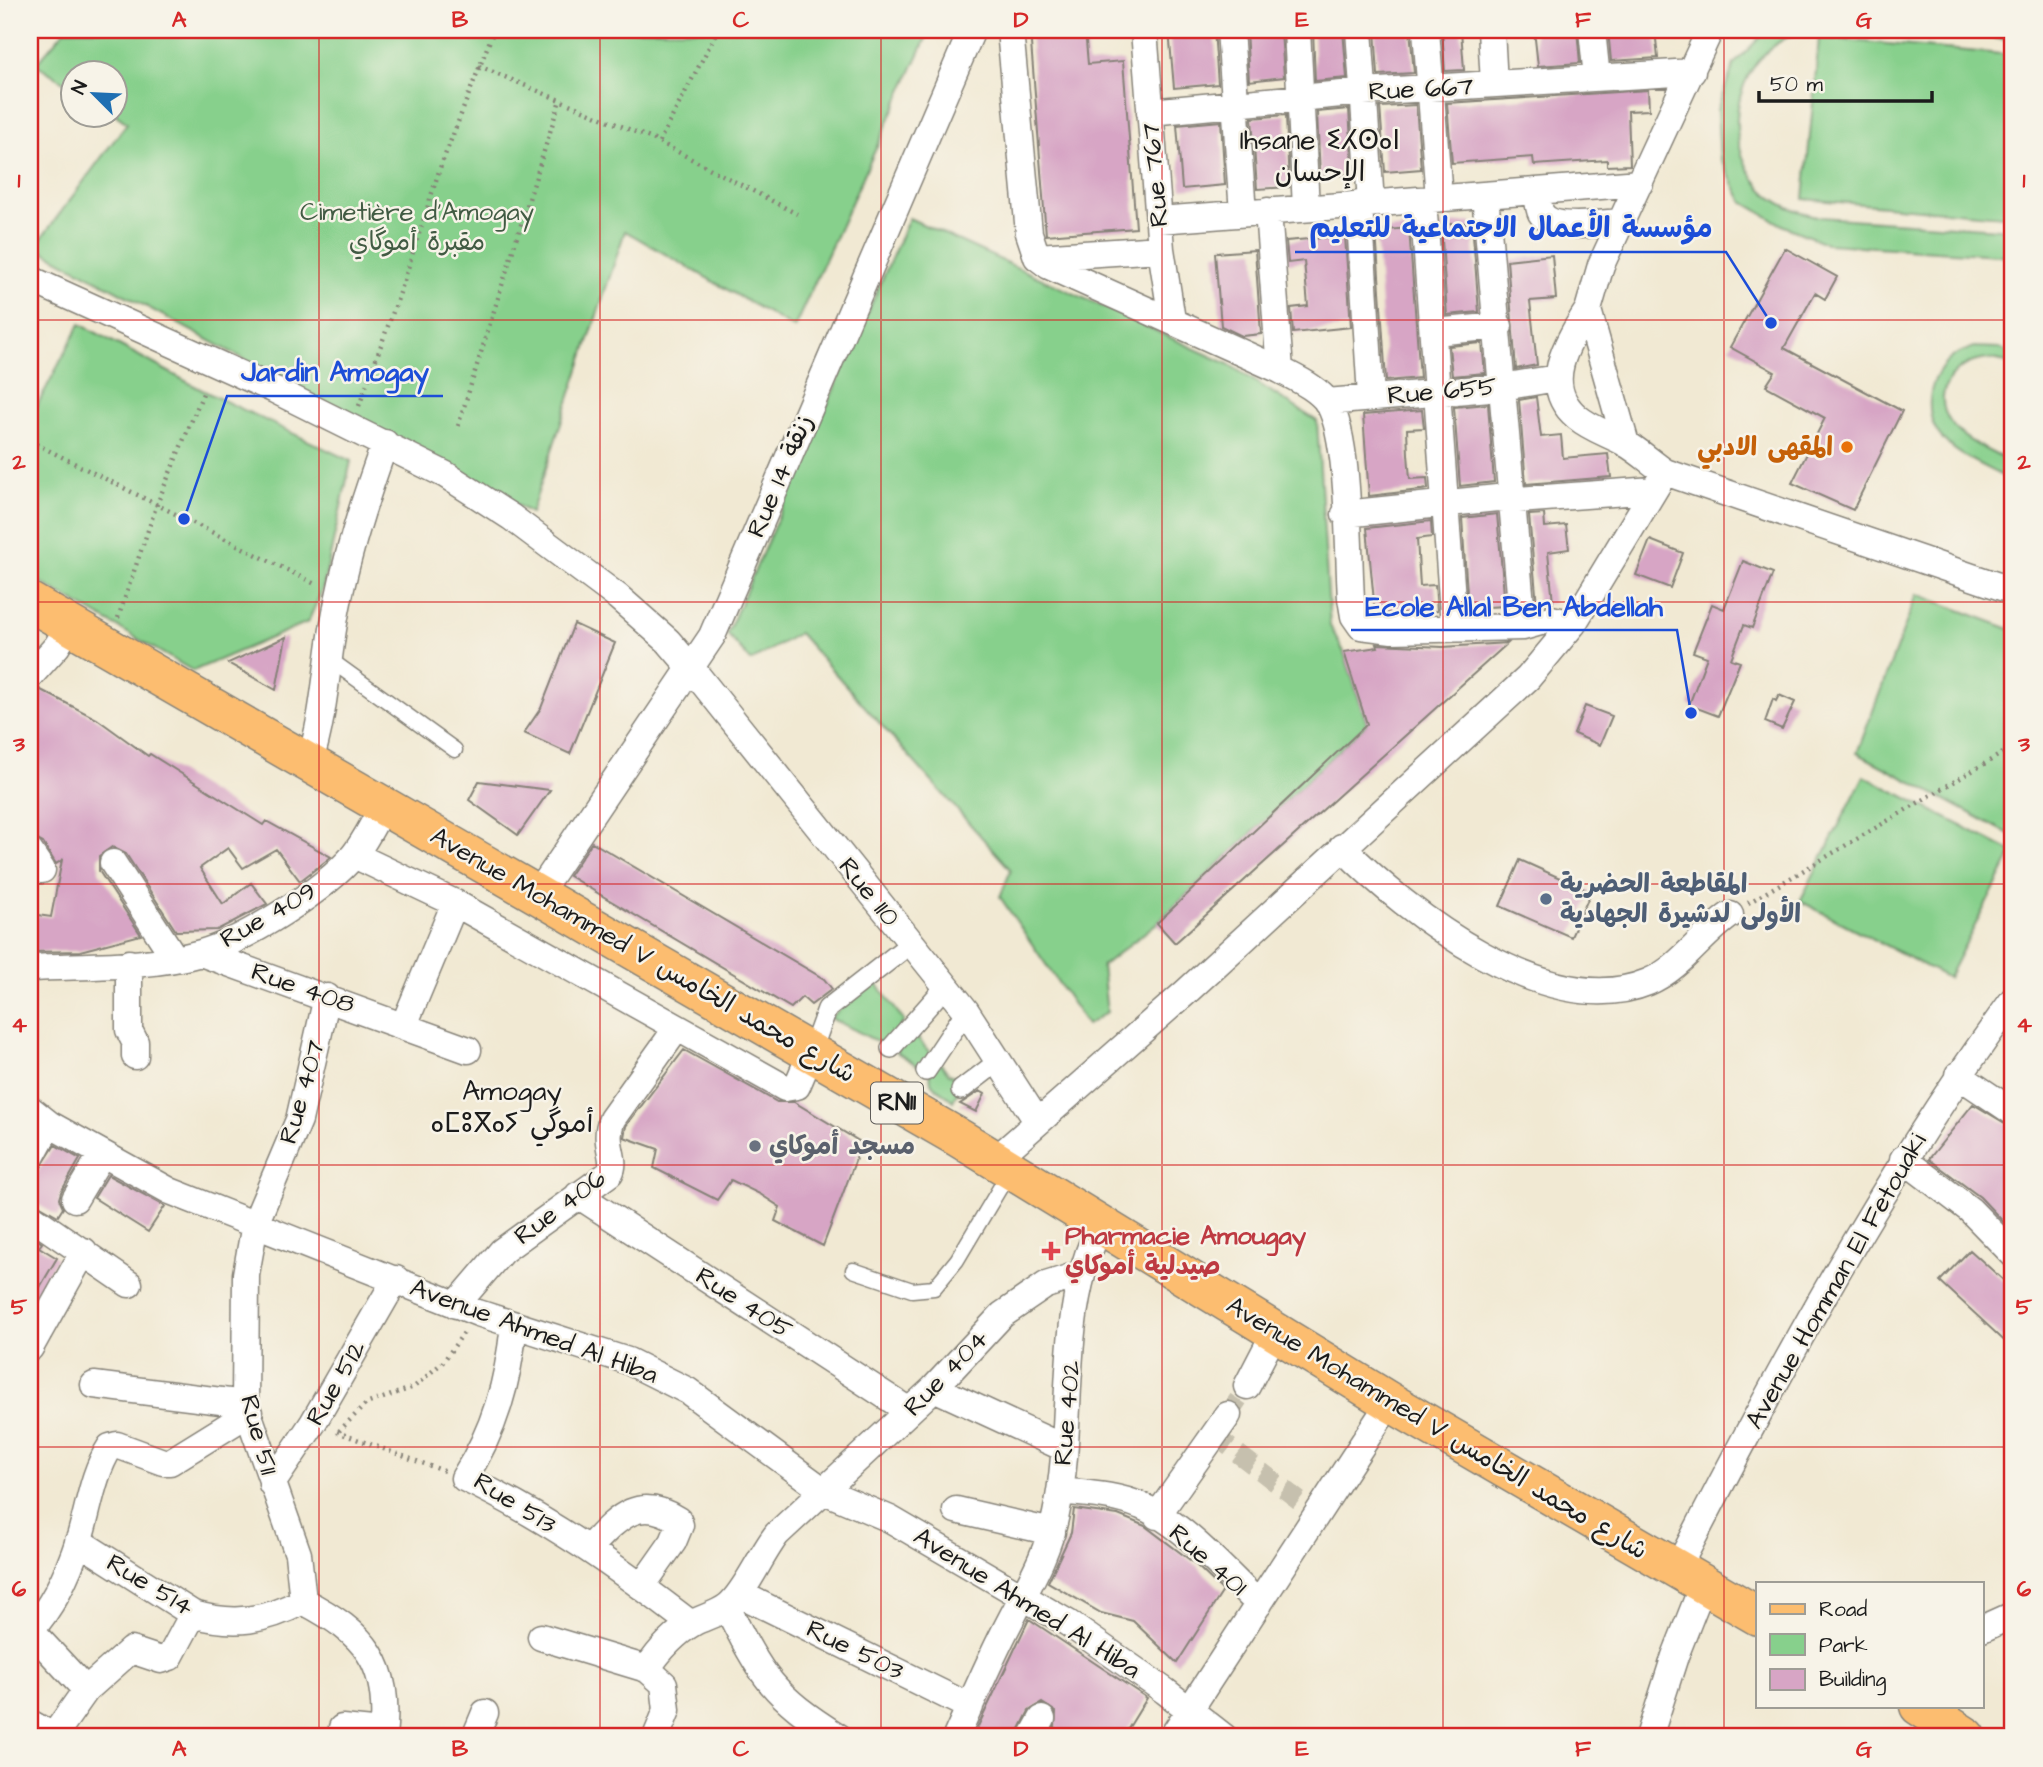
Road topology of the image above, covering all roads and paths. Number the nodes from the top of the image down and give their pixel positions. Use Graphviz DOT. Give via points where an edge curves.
graph roads {
  1 [pos="494,30"];
  2 [pos="718,30"];
  3 [pos="972,30"];
  4 [pos="1144,30"];
  5 [pos="1230,30"];
  6 [pos="1297,30"];
  7 [pos="1359,30"];
  8 [pos="1426,30"];
  9 [pos="1491,30"];
  10 [pos="1592,30"];
  11 [pos="1710,30"];
  12 [pos="1011,41"];
  13 [pos="478,66"];
  14 [pos="1692,72"];
  15 [pos="1598,78"];
  16 [pos="1494,85"];
  17 [pos="1430,89"];
  18 [pos="1363,92"];
  19 [pos="1302,98"];
  20 [pos="560,100"];
  21 [pos="1235,103"];
  22 [pos="1150,113"];
  23 [pos="659,142"];
  24 [pos="1640,183"];
  25 [pos="1537,191"];
  26 [pos="1485,195"];
  27 [pos="1431,199"];
  28 [pos="1365,204"];
  29 [pos="1306,208"];
  30 [pos="1256,212"];
  31 [pos="797,214"];
  32 [pos="1159,220"];
  33 [pos="1621,222"];
  34 [pos="1161,249"];
  35 [pos="1037,257"];
  36 [pos="30,279"];
  37 [pos="1588,310"];
  38 [pos="1172,320"];
  39 [pos="1499,326"];
  40 [pos="1434,332"];
  41 [pos="1280,370"];
  42 [pos="1557,378"];
  43 [pos="1502,387"];
  44 [pos="204,391"];
  45 [pos="1435,393"];
  46 [pos="1371,397"];
  47 [pos="1327,402"];
  48 [pos="355,417"];
  49 [pos="458,426"];
  50 [pos="30,441"];
  51 [pos="385,443"];
  52 [pos="1626,444"];
  53 [pos="1659,481"];
  54 [pos="1509,499"];
  55 [pos="157,505"];
  56 [pos="1444,505"];
  57 [pos="1345,514"];
  58 [pos="323,588"];
  59 [pos="2013,591"];
  60 [pos="30,602"];
  61 [pos="1573,624"];
  62 [pos="69,626"];
  63 [pos="1454,626"];
  64 [pos="1523,627"];
  65 [pos="108,649"];
  66 [pos="329,659"];
  67 [pos="692,669"];
  68 [pos="30,676"];
  69 [pos="2013,747"];
  70 [pos="455,750"];
  71 [pos="309,764"];
  72 [pos="384,804"];
  73 [pos="1342,847"];
  74 [pos="354,855"];
  75 [pos="113,863"];
  76 [pos="538,894"];
  77 [pos="455,904"];
  78 [pos="1730,915"];
  79 [pos="910,944"];
  80 [pos="201,953"];
  81 [pos="174,957"];
  82 [pos="129,963"];
  83 [pos="30,968"];
  84 [pos="946,986"];
  85 [pos="327,997"];
  86 [pos="2013,1000"];
  87 [pos="966,1011"];
  88 [pos="404,1025"];
  89 [pos="677,1028"];
  90 [pos="891,1048"];
  91 [pos="468,1050"];
  92 [pos="811,1054"];
  93 [pos="135,1056"];
  94 [pos="1000,1060"];
  95 [pos="926,1071"];
  96 [pos="1958,1075"];
  97 [pos="961,1090"];
  98 [pos="2013,1112"];
  99 [pos="40,1116"];
  100 [pos="1037,1121"];
  101 [pos="102,1154"];
  102 [pos="30,1159"];
  103 [pos="1903,1159"];
  104 [pos="1003,1165"];
  105 [pos="578,1195"];
  106 [pos="75,1199"];
  107 [pos="30,1216"];
  108 [pos="255,1224"];
  109 [pos="1100,1226"];
  110 [pos="84,1251"];
  111 [pos="2013,1254"];
  112 [pos="853,1270"];
  113 [pos="1081,1274"];
  114 [pos="396,1279"];
  115 [pos="129,1284"];
  116 [pos="467,1309"];
  117 [pos="514,1325"];
  118 [pos="1275,1332"];
  119 [pos="30,1348"];
  120 [pos="94,1385"];
  121 [pos="1247,1386"];
  122 [pos="934,1388"];
  123 [pos="1390,1402"];
  124 [pos="247,1408"];
  125 [pos="909,1411"];
  126 [pos="1228,1415"];
  127 [pos="313,1423"];
  128 [pos="338,1432"];
  129 [pos="1064,1448"];
  130 [pos="464,1478"];
  131 [pos="272,1484"];
  132 [pos="824,1491"];
  133 [pos="1060,1491"];
  134 [pos="956,1510"];
  135 [pos="1157,1516"];
  136 [pos="1052,1532"];
  137 [pos="78,1541"];
  138 [pos="588,1549"];
  139 [pos="1690,1578"];
  140 [pos="642,1586"];
  141 [pos="1023,1597"];
  142 [pos="734,1600"];
  143 [pos="303,1601"];
  144 [pos="1259,1604"];
  145 [pos="193,1614"];
  146 [pos="1756,1615"];
  147 [pos="2013,1615"];
  148 [pos="691,1624"];
  149 [pos="1983,1629"];
  150 [pos="30,1631"];
  151 [pos="541,1637"];
  152 [pos="647,1669"];
  153 [pos="86,1690"];
  154 [pos="970,1707"];
  155 [pos="1922,1708"];
  156 [pos="1190,1712"];
  157 [pos="30,1723"];
  158 [pos="342,1728"];
  159 [pos="383,1734"];
  160 [pos="662,1735"];
  161 [pos="54,1737"];
  162 [pos="839,1737"];
  163 [pos="956,1737"];
  164 [pos="1172,1737"];
  165 [pos="1224,1737"];
  166 [pos="1649,1737"];
  167 [pos="1967,1737"];
  1 -- 13 [label="path"];
  2 -- 23 [label="path"];
  3 -- 67 [label="street, Rue 14 زنقة" via="712,636"];
  4 -- 22 [label="street, Rue 767"];
  5 -- 21 [label="street"];
  6 -- 19 [label="street"];
  7 -- 18 [label="street"];
  8 -- 17 [label="street"];
  9 -- 16 [label="street"];
  10 -- 15 [label="street"];
  11 -- 14 [label="street"];
  12 -- 35 [label="street" via="1029,233"];
  13 -- 20 [label="path"];
  13 -- 48 [label="path"];
  14 -- 15 [label="street, Rue 667"];
  14 -- 24 [label="street"];
  15 -- 16 [label="street, Rue 667"];
  16 -- 17 [label="street, Rue 667"];
  17 -- 18 [label="street, Rue 667"];
  17 -- 27 [label="street"];
  18 -- 19 [label="street, Rue 667"];
  18 -- 28 [label="street"];
  19 -- 21 [label="street, Rue 667"];
  19 -- 29 [label="street"];
  20 -- 23 [label="path"];
  20 -- 49 [label="path"];
  21 -- 22 [label="street, Rue 667"];
  21 -- 30 [label="street"];
  22 -- 32 [label="street, Rue 767"];
  23 -- 31 [label="path"];
  24 -- 25 [label="street"];
  24 -- 33 [label="street"];
  25 -- 26 [label="street"];
  25 -- 33 [label="street" via="1542,214 1559,224"];
  26 -- 27 [label="street"];
  26 -- 39 [label="street"];
  27 -- 28 [label="street"];
  27 -- 40 [label="street"];
  28 -- 29 [label="street"];
  28 -- 46 [label="street"];
  29 -- 30 [label="street"];
  30 -- 32 [label="street"];
  30 -- 41 [label="street"];
  32 -- 34 [label="street, Rue 767"];
  33 -- 37 [label="street" via="1601,265"];
  34 -- 35 [label="street"];
  34 -- 38 [label="street, Rue 767"];
  35 -- 38 [label="street"];
  36 -- 51 [label="street, Rue 110"];
  37 -- 42 [label="street" via="1562,356"];
  37 -- 52 [label="street"];
  38 -- 41 [label="street"];
  39 -- 40 [label="street"];
  39 -- 43 [label="street"];
  40 -- 45 [label="street"];
  41 -- 47 [label="street"];
  42 -- 43 [label="street, Rue 655"];
  42 -- 52 [label="street" via="1562,397 1576,416"];
  43 -- 45 [label="street, Rue 655"];
  43 -- 54 [label="street"];
  44 -- 55 [label="path"];
  45 -- 46 [label="street, Rue 655"];
  45 -- 56 [label="street"];
  46 -- 47 [label="street, Rue 655"];
  47 -- 57 [label="street" via="1341,436"];
  50 -- 55 [label="path"];
  51 -- 66 [label="street" via="347,565"];
  51 -- 67 [label="street, Rue 110" via="511,517 618,597"];
  52 -- 53 [label="street"];
  53 -- 54 [label="street"];
  53 -- 59 [label="street"];
  53 -- 61 [label="street"];
  54 -- 56 [label="street"];
  54 -- 64 [label="street"];
  55 -- 58 [label="path"];
  55 -- 65 [label="path"];
  56 -- 57 [label="street"];
  56 -- 63 [label="street"];
  57 -- 63 [label="street" via="1351,598 1354,616 1362,626 1392,630"];
  60 -- 62 [label="main road, Avenue Mohammed V شارع محمد الخامس / RN11"];
  61 -- 64 [label="street" via="1550,620"];
  61 -- 73 [label="street" via="1528,678"];
  62 -- 65 [label="main road, Avenue Mohammed V شارع محمد الخامس / RN11"];
  62 -- 68 [label="street"];
  63 -- 64 [label="street"];
  65 -- 71 [label="main road, Avenue Mohammed V شارع محمد الخامس / RN11"];
  66 -- 70 [label="lane"];
  66 -- 71 [label="street"];
  67 -- 76 [label="street, Rue 14 زنقة"];
  67 -- 79 [label="street, Rue 110"];
  69 -- 78 [label="path"];
  71 -- 72 [label="main road, Avenue Mohammed V شارع محمد الخامس / RN11"];
  72 -- 74 [label="street, Rue 409"];
  72 -- 76 [label="main road, Avenue Mohammed V شارع محمد الخامس / RN11"];
  73 -- 78 [label="street" via="1369,875 1441,929 1501,964 1547,984 1582,992 1630,989 1651,981"];
  73 -- 100 [label="street" via="1185,993"];
  74 -- 77 [label="street"];
  74 -- 80 [label="street, Rue 409" via="299,901"];
  75 -- 81 [label="street"];
  76 -- 92 [label="main road, Avenue Mohammed V شارع محمد الخامس / RN11"];
  77 -- 88 [label="street"];
  77 -- 89 [label="street"];
  79 -- 84 [label="street, Rue 110"];
  79 -- 92 [label="street" via="827,1009"];
  80 -- 81 [label="street, Rue 409"];
  80 -- 85 [label="street, Rue 408"];
  81 -- 82 [label="street, Rue 409"];
  82 -- 83 [label="street, Rue 409"];
  82 -- 93 [label="street" via="129,1030"];
  84 -- 87 [label="street, Rue 110"];
  84 -- 90 [label="street"];
  85 -- 88 [label="street, Rue 408"];
  85 -- 108 [label="street, Rue 407" via="299,1120"];
  86 -- 96 [label="street, Avenue Homman El Fetouaki"];
  87 -- 94 [label="street, Rue 110"];
  87 -- 95 [label="street"];
  88 -- 91 [label="street, Rue 408"];
  89 -- 92 [label="street" via="785,1088 797,1086"];
  89 -- 105 [label="street, Rue 406" via="612,1119 607,1136 613,1161 610,1173"];
  92 -- 104 [label="main road, Avenue Mohammed V شارع محمد الخامس / RN11"];
  94 -- 97 [label="street"];
  94 -- 100 [label="street, Rue 110"];
  96 -- 98 [label="street"];
  96 -- 103 [label="street, Avenue Homman El Fetouaki"];
  99 -- 101 [label="street, Avenue Ahmed Al Hiba"];
  99 -- 102 [label="street"];
  100 -- 104 [label="street"];
  101 -- 106 [label="street"];
  101 -- 108 [label="street, Avenue Ahmed Al Hiba" via="170,1191"];
  103 -- 111 [label="street" via="1970,1210"];
  103 -- 139 [label="street, Avenue Homman El Fetouaki" via="1797,1343"];
  104 -- 109 [label="main road, Avenue Mohammed V شارع محمد الخامس / RN11"];
  104 -- 112 [label="lane" via="957,1260 934,1287 912,1290"];
  105 -- 116 [label="street, Rue 406" via="502,1251"];
  105 -- 125 [label="street, Rue 405"];
  107 -- 110 [label="street"];
  108 -- 114 [label="street, Avenue Ahmed Al Hiba"];
  108 -- 124 [label="street, Rue 511" via="246,1274"];
  109 -- 113 [label="street, Rue 402"];
  109 -- 118 [label="main road, Avenue Mohammed V شارع محمد الخامس / RN11"];
  110 -- 115 [label="street"];
  110 -- 119 [label="street"];
  113 -- 122 [label="street, Rue 404" via="1046,1285 1002,1315"];
  113 -- 129 [label="street, Rue 402"];
  114 -- 116 [label="street, Avenue Ahmed Al Hiba"];
  114 -- 127 [label="street, Rue 512"];
  116 -- 117 [label="street, Avenue Ahmed Al Hiba"];
  116 -- 128 [label="path" via="443,1362 414,1387 366,1404"];
  117 -- 130 [label="street, Rue 513" via="503,1397 485,1445"];
  117 -- 132 [label="street, Avenue Ahmed Al Hiba" via="628,1361 688,1391"];
  118 -- 121 [label="street"];
  118 -- 123 [label="main road, Avenue Mohammed V شارع محمد الخامس / RN11"];
  120 -- 124 [label="street"];
  122 -- 125 [label="street, Rue 404"];
  122 -- 129 [label="street"];
  123 -- 139 [label="main road, Avenue Mohammed V شارع محمد الخامس / RN11"];
  123 -- 144 [label="street"];
  124 -- 131 [label="street, Rue 511"];
  124 -- 137 [label="street" via="170,1462 110,1447 92,1486"];
  125 -- 132 [label="street, Rue 404"];
  126 -- 135 [label="street, Rue 401"];
  127 -- 128 [label="path"];
  127 -- 131 [label="street, Rue 512"];
  128 -- 130 [label="path"];
  129 -- 133 [label="street, Rue 402"];
  130 -- 138 [label="street, Rue 513" via="513,1502"];
  131 -- 143 [label="street, Rue 511" via="298,1554"];
  132 -- 141 [label="street, Avenue Ahmed Al Hiba" via="890,1519"];
  132 -- 142 [label="street, Rue 404" via="761,1554"];
  133 -- 135 [label="street, Rue 401" via="1127,1501"];
  133 -- 136 [label="street, Rue 402"];
  134 -- 136 [label="street"];
  135 -- 144 [label="street, Rue 401" via="1186,1536"];
  136 -- 141 [label="street, Rue 402"];
  137 -- 145 [label="street, Rue 514"];
  137 -- 150 [label="street" via="55,1600"];
  138 -- 140 [label="street, Rue 513"];
  138 -- 140 [label="street" via="617,1519 636,1509 652,1509 678,1520 673,1542"];
  139 -- 146 [label="main road, Avenue Mohammed V شارع محمد الخامس / RN11"];
  139 -- 166 [label="street, Avenue Homman El Fetouaki" via="1675,1656"];
  140 -- 148 [label="street, Rue 513"];
  141 -- 154 [label="street, Rue 402"];
  141 -- 156 [label="street, Avenue Ahmed Al Hiba" via="1068,1623"];
  142 -- 148 [label="street"];
  142 -- 154 [label="street, Rue 503"];
  142 -- 162 [label="street" via="755,1664 771,1686"];
  143 -- 145 [label="street, Rue 514" via="252,1621"];
  143 -- 159 [label="street" via="350,1629 371,1655 386,1707"];
  144 -- 156 [label="street"];
  145 -- 153 [label="street" via="170,1657 161,1660 131,1650"];
  147 -- 149 [label="street"];
  148 -- 152 [label="street" via="660,1650"];
  150 -- 153 [label="street"];
  151 -- 152 [label="street"];
  152 -- 160 [label="street" via="664,1684 668,1697"];
  153 -- 161 [label="street"];
  154 -- 163 [label="street, Rue 402"];
  155 -- 167 [label="main road"];
  156 -- 164 [label="street"];
  156 -- 165 [label="street, Avenue Ahmed Al Hiba"];
  157 -- 161 [label="street"];
  158 -- 159 [label="street"];
}
